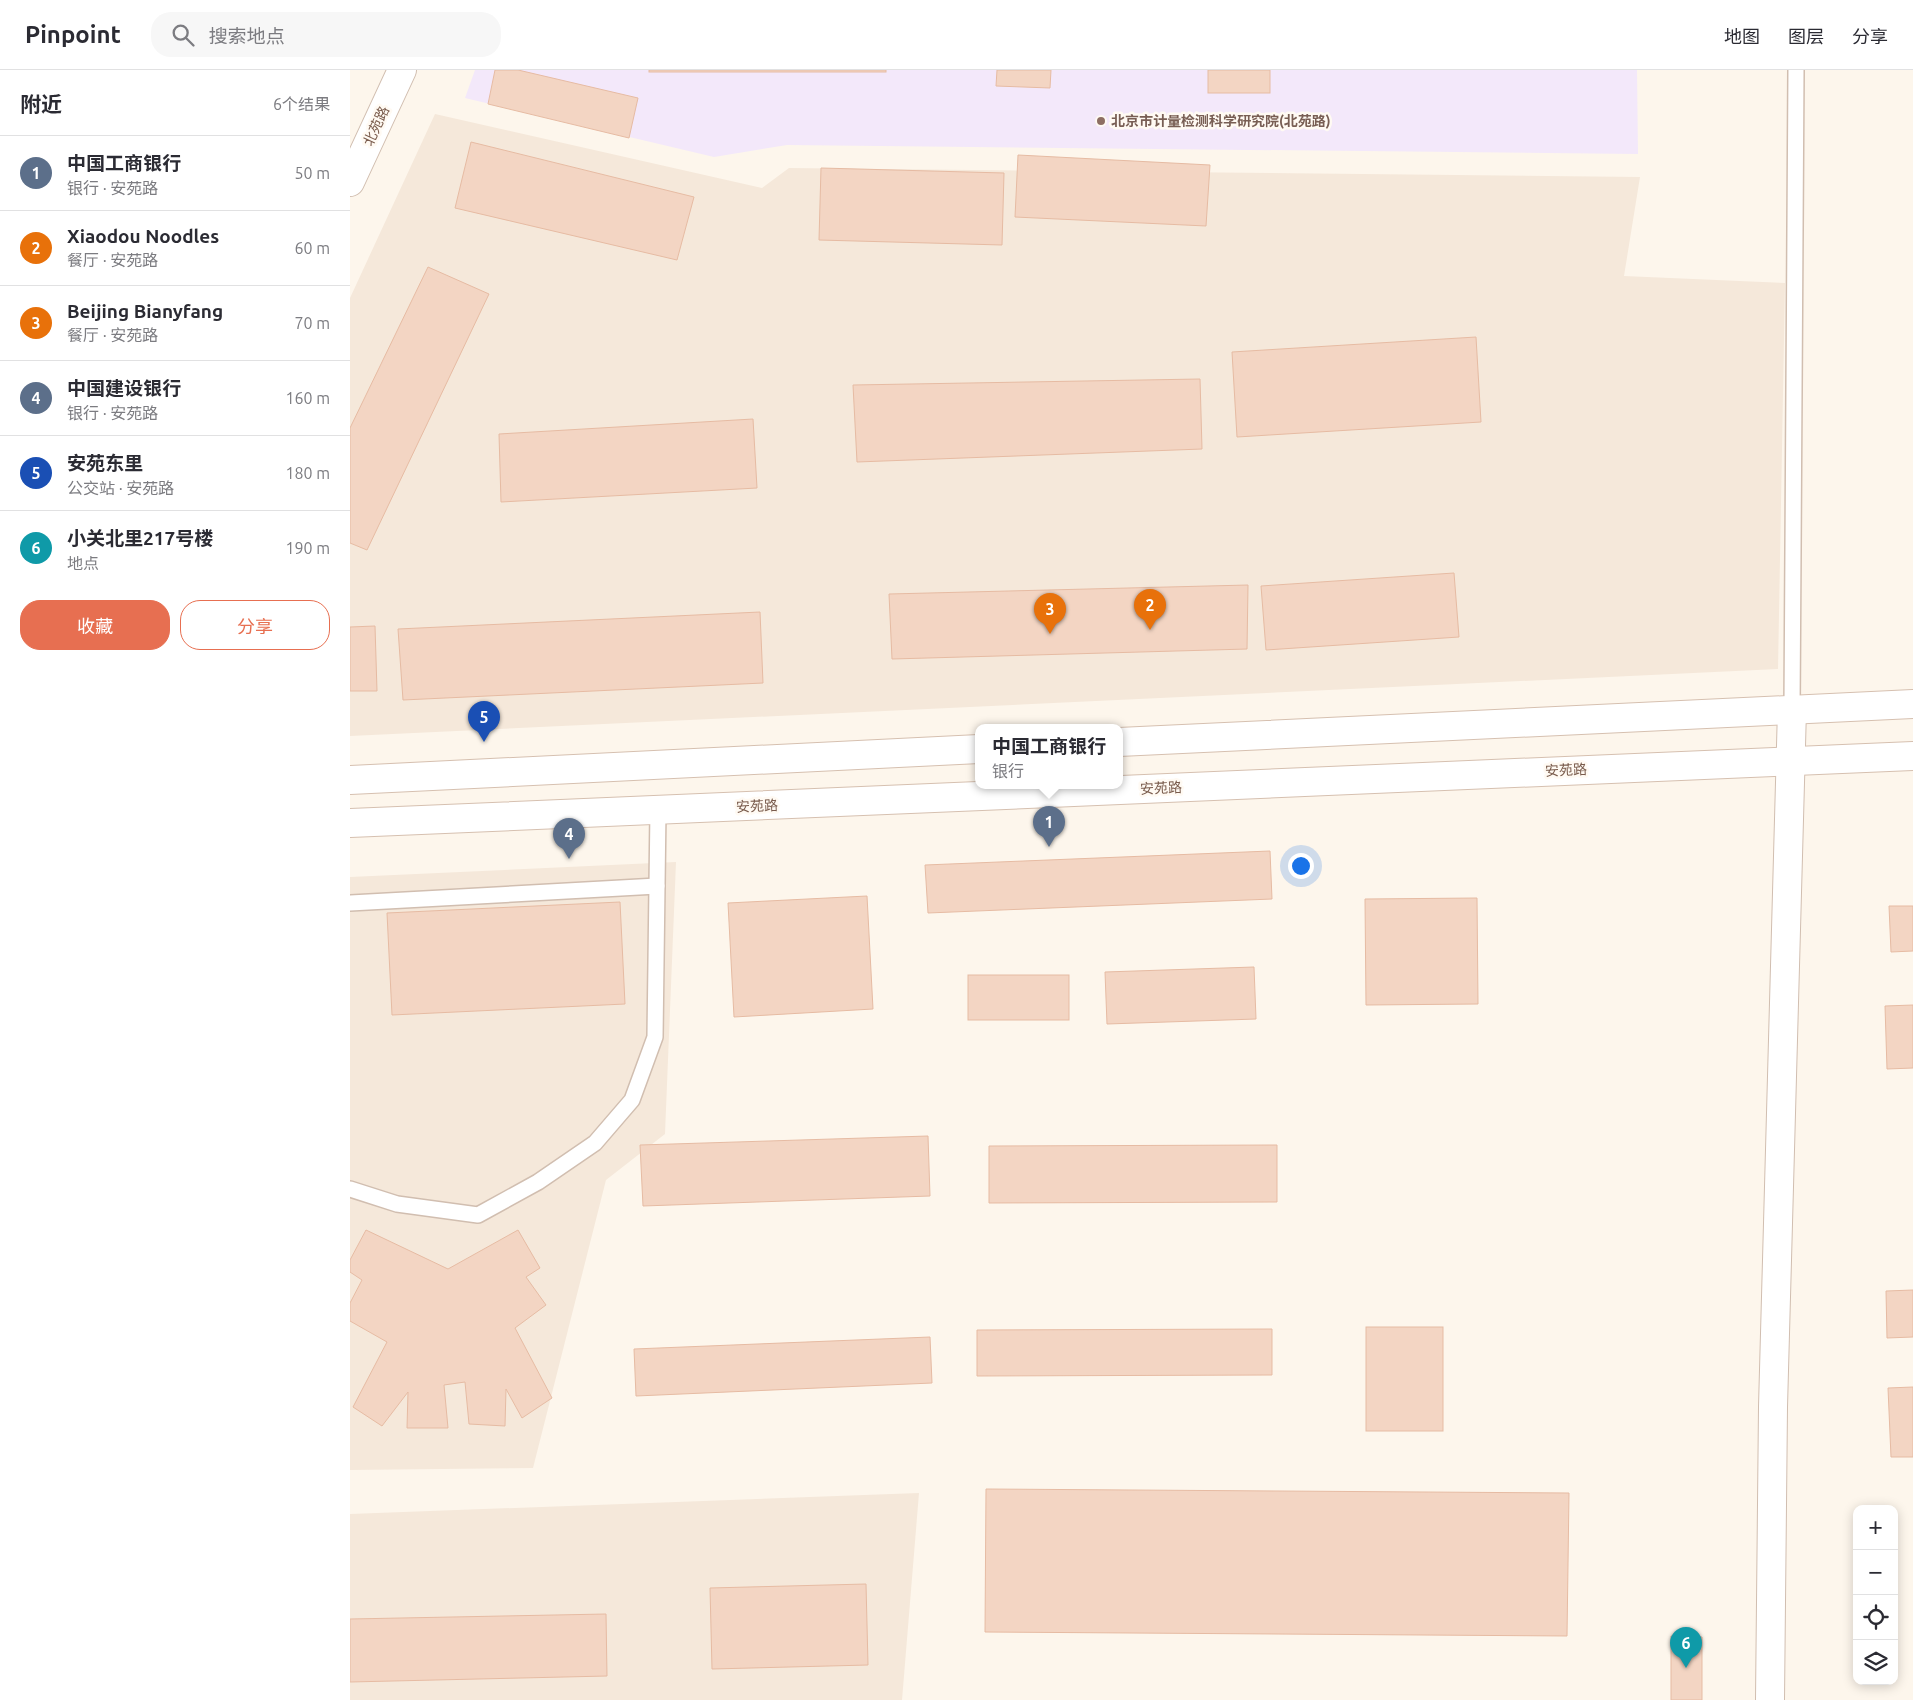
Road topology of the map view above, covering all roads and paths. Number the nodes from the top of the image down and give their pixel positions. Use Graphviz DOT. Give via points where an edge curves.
graph roads {
  1 [pos="402,70"];
  2 [pos="1796,70"];
  3 [pos="350,182"];
  4 [pos="1913,704"];
  5 [pos="1792,709"];
  6 [pos="1123,742"];
  7 [pos="975,749"];
  8 [pos="1913,756"];
  9 [pos="1790,760"];
  10 [pos="350,780"];
  11 [pos="658,810"];
  12 [pos="350,823"];
  13 [pos="657,886"];
  14 [pos="350,903"];
  15 [pos="350,1189"];
  16 [pos="1770,1700"];
  1 -- 3 [label="main road, 北苑路"];
  2 -- 5 [label="lane"];
  4 -- 5 [label="main road"];
  5 -- 6 [label="main road"];
  5 -- 9 [label="main road"];
  7 -- 10 [label="main road"];
  8 -- 9 [label="main road, 安苑路"];
  9 -- 11 [label="main road, 安苑路"];
  9 -- 16 [label="main road" via="1773,1407"];
  11 -- 12 [label="main road, 安苑路"];
  11 -- 13 [label="lane"];
  13 -- 14 [label="lane"];
  13 -- 15 [label="lane" via="655,1037 632,1100 595,1143 538,1182 478,1215 397,1204"];
}
